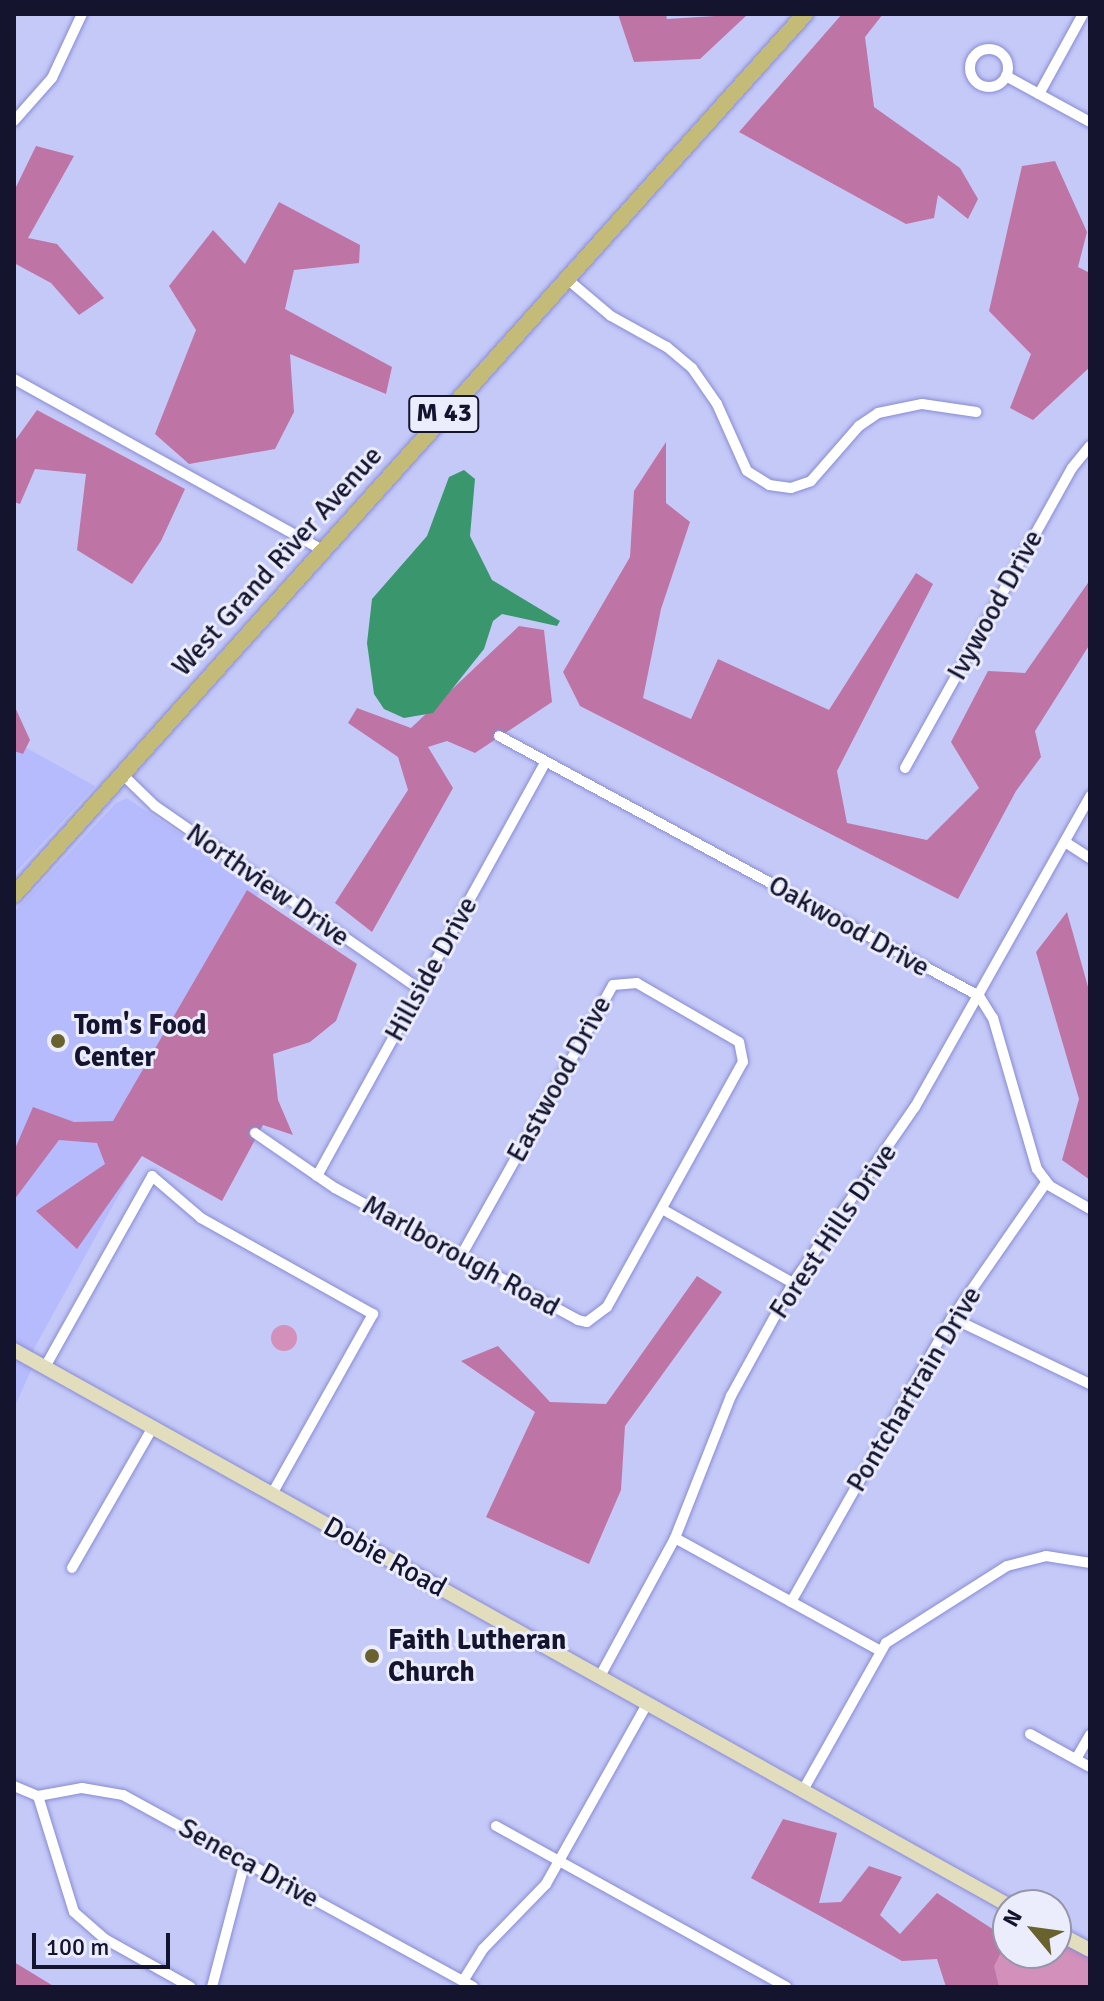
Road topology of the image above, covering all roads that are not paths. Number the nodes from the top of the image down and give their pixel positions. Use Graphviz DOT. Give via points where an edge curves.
graph roads {
  1 [pos="82,14"];
  2 [pos="805,14"];
  3 [pos="1083,14"];
  4 [pos="1006,76"];
  5 [pos="1039,94"];
  6 [pos="14,121"];
  7 [pos="1090,122"];
  8 [pos="567,279"];
  9 [pos="14,379"];
  10 [pos="976,412"];
  11 [pos="1090,446"];
  12 [pos="322,550"];
  13 [pos="499,736"];
  14 [pos="546,762"];
  15 [pos="905,768"];
  16 [pos="122,774"];
  17 [pos="1090,796"];
  18 [pos="1065,842"];
  19 [pos="1090,858"];
  20 [pos="14,895"];
  21 [pos="419,989"];
  22 [pos="979,996"];
  23 [pos="255,1133"];
  24 [pos="317,1176"];
  25 [pos="1046,1183"];
  26 [pos="662,1209"];
  27 [pos="1090,1209"];
  28 [pos="461,1256"];
  29 [pos="793,1283"];
  30 [pos="952,1318"];
  31 [pos="14,1350"];
  32 [pos="45,1367"];
  33 [pos="1090,1384"];
  34 [pos="153,1427"];
  35 [pos="272,1494"];
  36 [pos="675,1538"];
  37 [pos="1090,1563"];
  38 [pos="72,1568"];
  39 [pos="791,1602"];
  40 [pos="879,1650"];
  41 [pos="599,1678"];
  42 [pos="647,1704"];
  43 [pos="1030,1734"];
  44 [pos="1090,1735"];
  45 [pos="1076,1759"];
  46 [pos="1090,1767"];
  47 [pos="14,1786"];
  48 [pos="802,1792"];
  49 [pos="38,1796"];
  50 [pos="496,1826"];
  51 [pos="245,1861"];
  52 [pos="560,1861"];
  53 [pos="992,1896"];
  54 [pos="1072,1940"];
  55 [pos="1090,1950"];
  56 [pos="463,1981"];
  57 [pos="191,1987"];
  58 [pos="212,1987"];
  59 [pos="473,1987"];
  60 [pos="786,1987"];
  1 -- 6 [label="street" via="52,78"];
  2 -- 8 [label="main road, West Grand River Avenue / M 43"];
  3 -- 5 [label="street"];
  4 -- 5 [label="street"];
  5 -- 7 [label="street"];
  8 -- 10 [label="street" via="611,316 667,347 692,368 717,404 747,471 769,485 791,488 811,481 859,426 878,413 922,404"];
  8 -- 12 [label="main road, West Grand River Avenue / M 43"];
  9 -- 12 [label="street"];
  11 -- 15 [label="street, Ivywood Drive" via="1072,468"];
  12 -- 16 [label="main road, West Grand River Avenue / M 43"];
  13 -- 14 [label="street, Oakwood Drive"];
  14 -- 21 [label="street, Hillside Drive"];
  14 -- 22 [label="street, Oakwood Drive"];
  16 -- 20 [label="main road, West Grand River Avenue / M 43"];
  16 -- 21 [label="street, Northview Drive" via="145,798"];
  17 -- 18 [label="street, Forest Hills Drive"];
  18 -- 19 [label="street"];
  18 -- 22 [label="street, Forest Hills Drive"];
  21 -- 24 [label="street, Hillside Drive"];
  22 -- 25 [label="street" via="993,1018 1033,1158"];
  22 -- 29 [label="street, Forest Hills Drive" via="915,1107"];
  23 -- 24 [label="street, Marlborough Road"];
  24 -- 28 [label="street, Marlborough Road"];
  25 -- 27 [label="street"];
  25 -- 30 [label="street, Pontchartrain Drive"];
  26 -- 28 [label="street, Marlborough Road" via="607,1307 594,1320 578,1320"];
  26 -- 28 [label="street, Eastwood Drive" via="744,1053 731,1034 623,980 607,991"];
  26 -- 29 [label="street"];
  29 -- 36 [label="street, Forest Hills Drive" via="719,1416"];
  30 -- 33 [label="street"];
  30 -- 39 [label="street, Pontchartrain Drive"];
  31 -- 32 [label="street, Dobie Road"];
  32 -- 34 [label="street, Dobie Road"];
  32 -- 35 [label="street" via="152,1176 201,1218 373,1314"];
  34 -- 35 [label="street, Dobie Road"];
  34 -- 38 [label="street"];
  35 -- 41 [label="street, Dobie Road"];
  36 -- 39 [label="street"];
  36 -- 41 [label="street, Forest Hills Drive"];
  37 -- 40 [label="street" via="1046,1556 1007,1566"];
  39 -- 40 [label="street"];
  40 -- 48 [label="street"];
  41 -- 42 [label="street, Dobie Road"];
  42 -- 48 [label="street, Dobie Road"];
  42 -- 52 [label="street"];
  43 -- 45 [label="street"];
  44 -- 45 [label="street"];
  45 -- 46 [label="street"];
  47 -- 49 [label="street"];
  48 -- 53 [label="street, Dobie Road"];
  49 -- 51 [label="street, Seneca Drive" via="82,1788 113,1791"];
  49 -- 57 [label="street" via="74,1912 105,1939"];
  50 -- 52 [label="street"];
  51 -- 56 [label="street, Seneca Drive"];
  51 -- 58 [label="street"];
  52 -- 56 [label="street" via="529,1905 483,1949"];
  52 -- 60 [label="street"];
  54 -- 55 [label="street"];
  56 -- 59 [label="street, Seneca Drive"];
}
